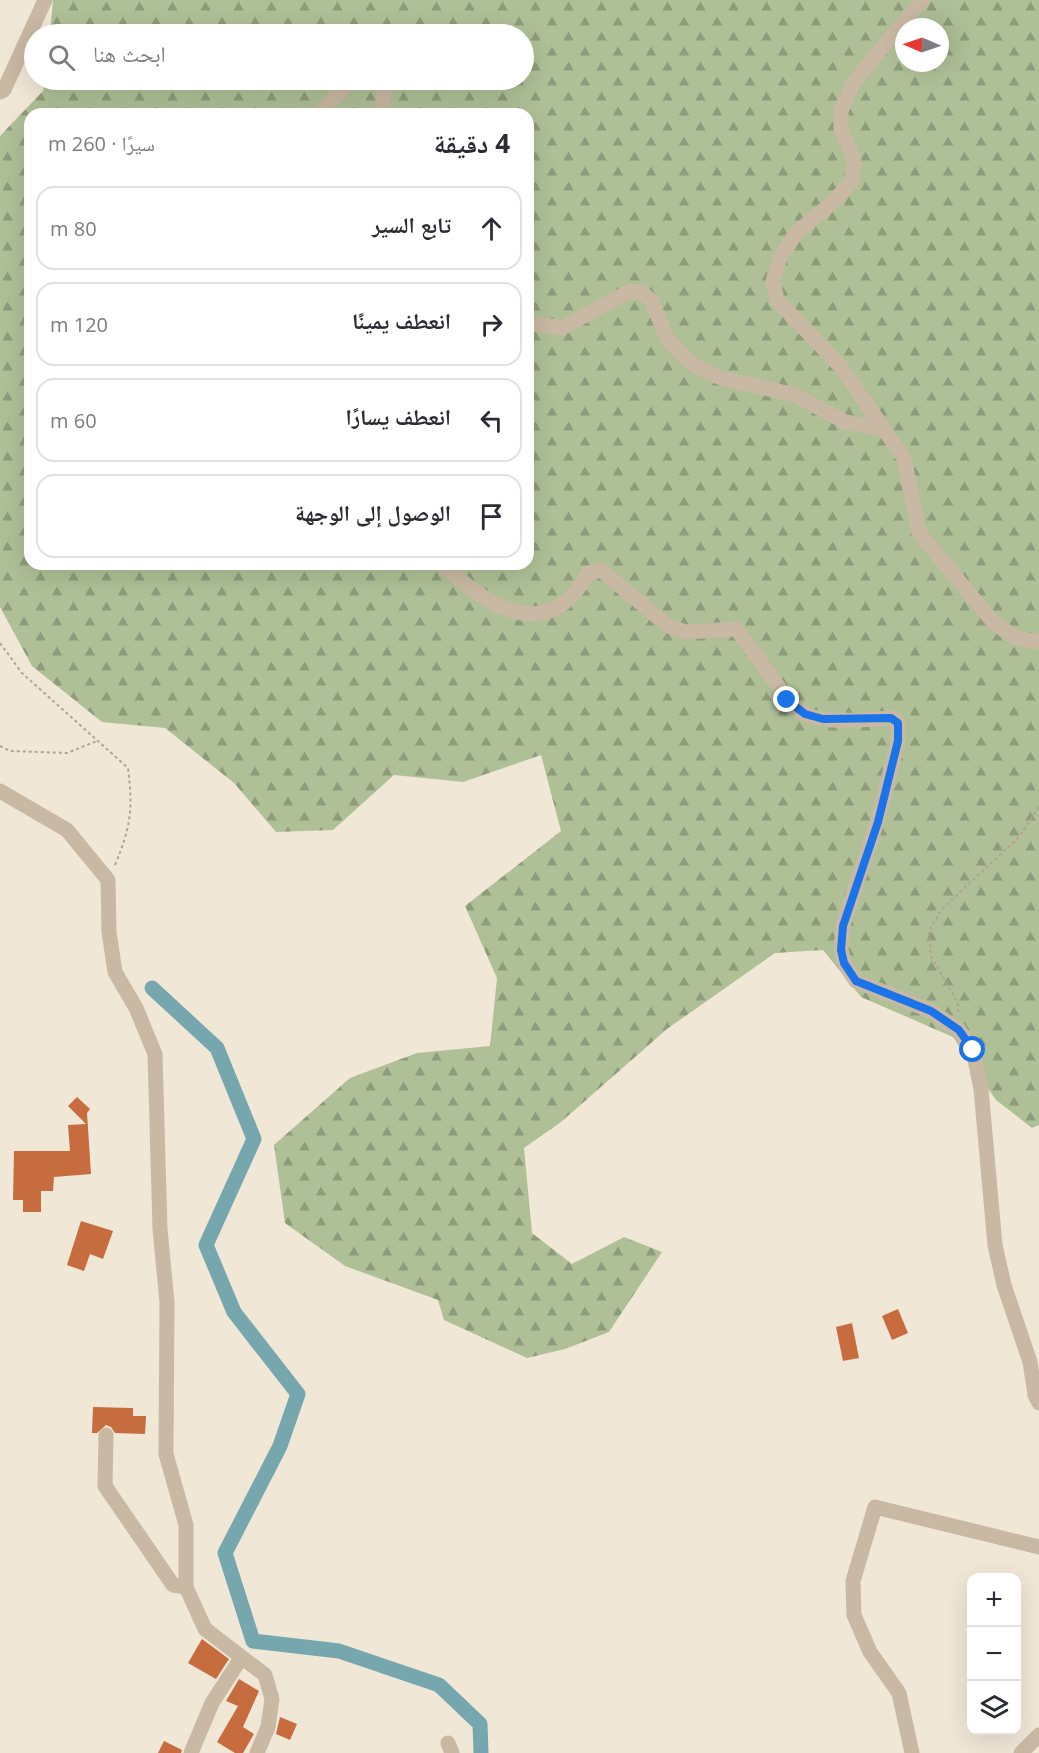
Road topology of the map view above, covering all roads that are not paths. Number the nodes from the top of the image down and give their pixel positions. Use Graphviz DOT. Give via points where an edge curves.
graph roads {
  1 [pos="45,0"];
  2 [pos="922,0"];
  3 [pos="34,24"];
  4 [pos="24,46"];
  5 [pos="342,90"];
  6 [pos="384,90"];
  7 [pos="0,92"];
  8 [pos="325,108"];
  9 [pos="383,108"];
  10 [pos="534,324"];
  11 [pos="883,429"];
  12 [pos="448,570"];
  13 [pos="1039,642"];
  14 [pos="0,791"];
  15 [pos="1039,1403"];
  16 [pos="106,1435"];
  17 [pos="1039,1547"];
  18 [pos="186,1587"];
  19 [pos="241,1658"];
  20 [pos="1039,1735"];
  21 [pos="191,1753"];
  22 [pos="257,1753"];
  23 [pos="912,1753"];
  24 [pos="1021,1753"];
  1 -- 3 [label="street"];
  2 -- 11 [label="street" via="844,98 841,129 854,160 852,181 796,233 780,257 773,281 777,300 840,366"];
  4 -- 7 [label="street"];
  5 -- 8 [label="street"];
  6 -- 9 [label="street"];
  10 -- 11 [label="street" via="562,328 628,292 641,292 651,300 666,338 697,367 721,378 795,395 845,422"];
  11 -- 13 [label="street" via="904,458 920,533 994,623 1016,638"];
  12 -- 15 [label="street" via="492,604 522,614 549,609 568,600 588,573 601,570 668,626 686,632 736,629 787,700 805,714 823,719 891,718 898,723 898,741 878,822 843,926 841,950 856,981 931,1011 959,1030 973,1050 981,1089 997,1255"];
  14 -- 18 [label="street" via="67,830 108,880 115,972 136,1008 155,1054 160,1229 167,1302 166,1454 186,1525"];
  16 -- 18 [label="street" via="105,1485 173,1585"];
  17 -- 23 [label="street" via="876,1507 853,1581 854,1615 870,1652 899,1693"];
  18 -- 19 [label="street" via="205,1629"];
  19 -- 21 [label="street" via="212,1703"];
  19 -- 22 [label="street" via="265,1675 272,1699 268,1727"];
  20 -- 24 [label="street"];
}
